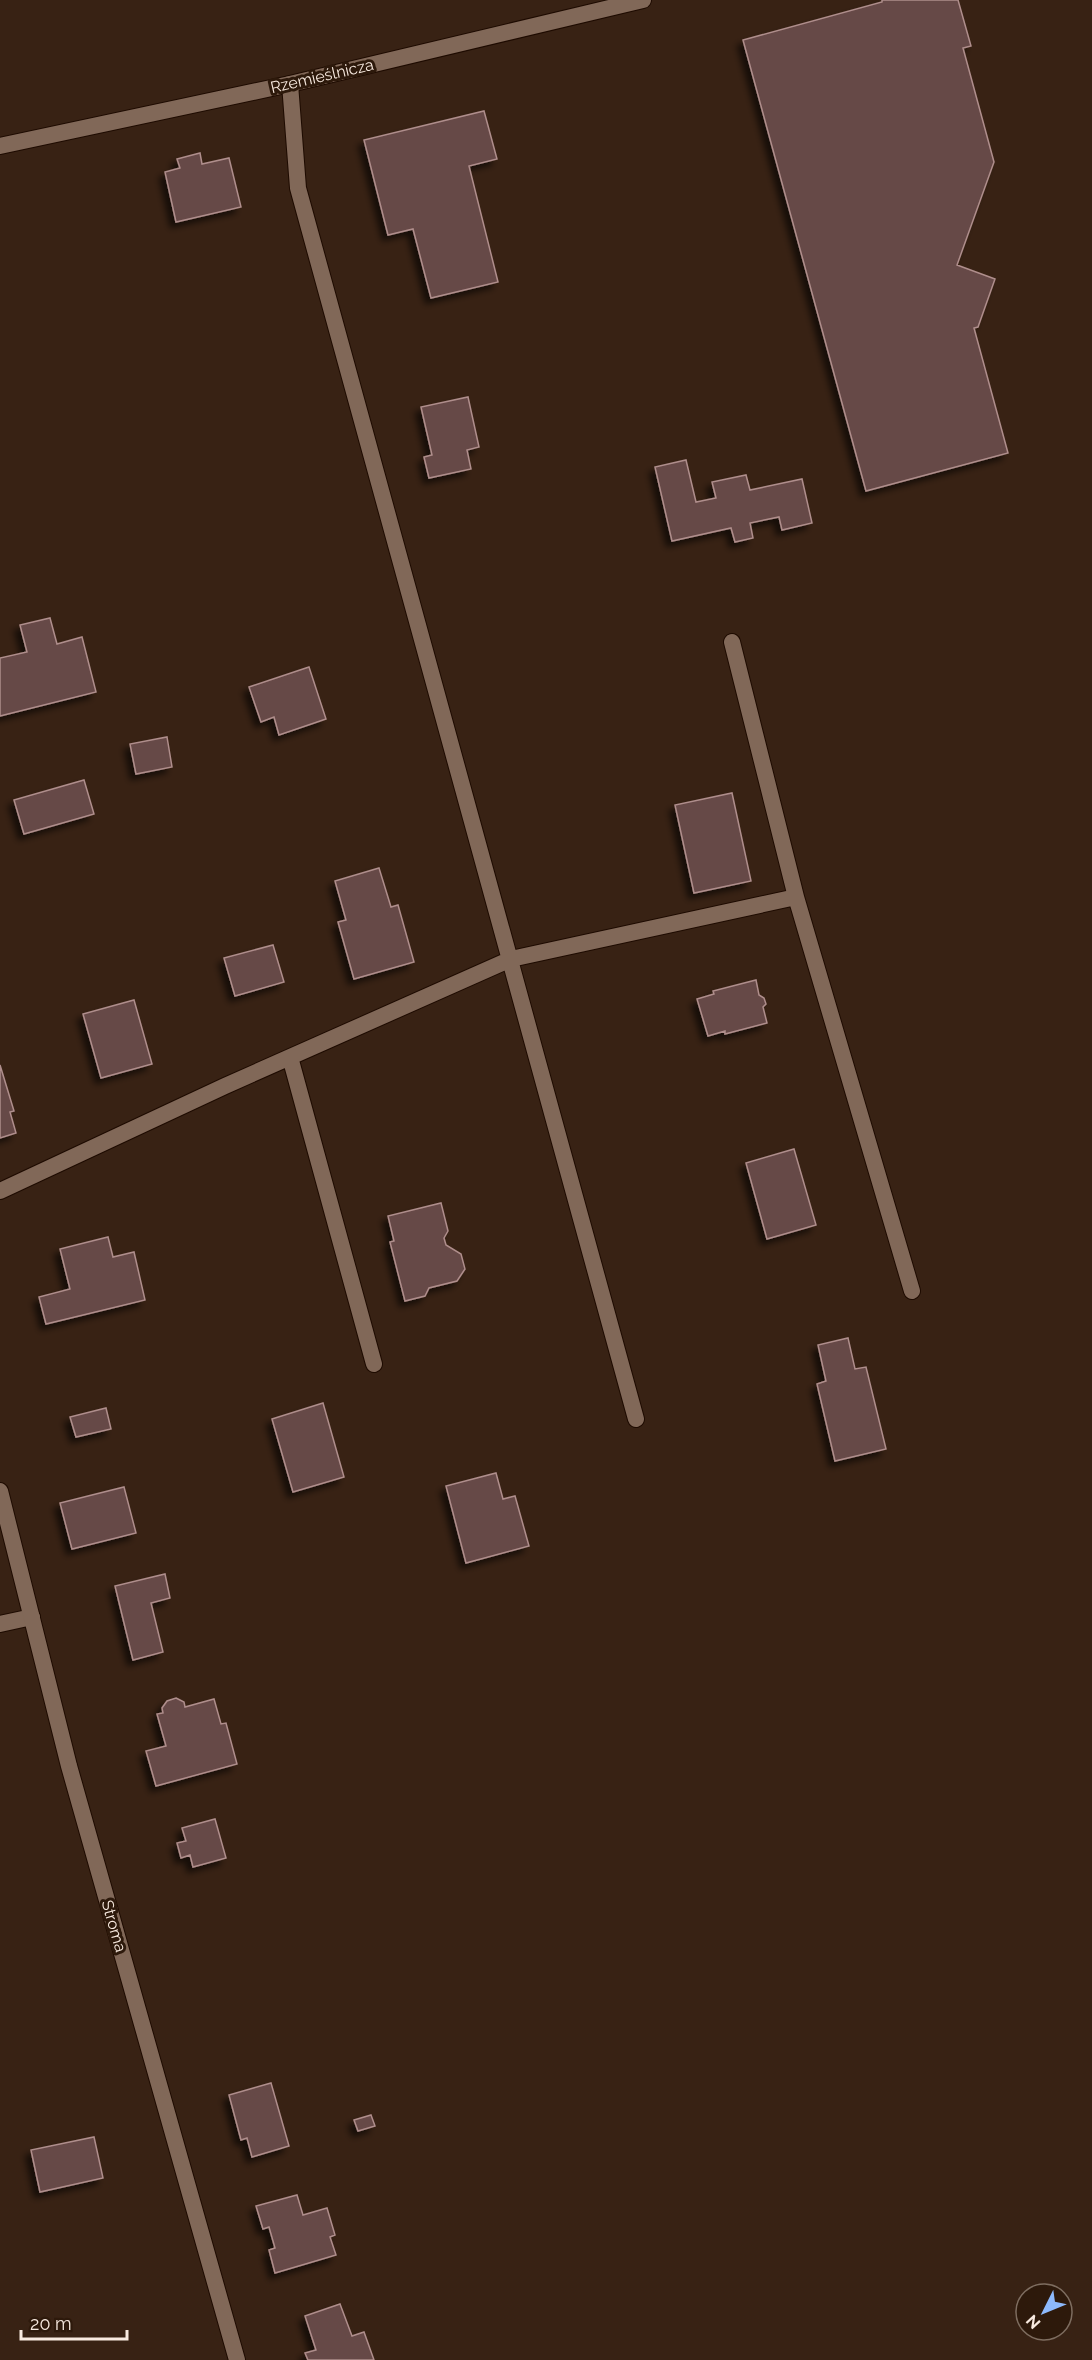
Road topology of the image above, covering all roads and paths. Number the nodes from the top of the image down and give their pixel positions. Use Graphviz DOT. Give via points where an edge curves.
graph roads {
  1 [pos="643,0"];
  2 [pos="290,84"];
  3 [pos="0,146"];
  4 [pos="732,642"];
  5 [pos="796,897"];
  6 [pos="511,959"];
  7 [pos="290,1057"];
  8 [pos="0,1191"];
  9 [pos="912,1291"];
  10 [pos="374,1364"];
  11 [pos="636,1419"];
  12 [pos="0,1491"];
  13 [pos="32,1617"];
  14 [pos="0,1624"];
  15 [pos="237,2360"];
  1 -- 2 [label="street, Rzemieślnicza"];
  2 -- 3 [label="street, Rzemieślnicza"];
  2 -- 6 [label="street" via="298,188"];
  4 -- 5 [label="street"];
  5 -- 6 [label="street"];
  5 -- 9 [label="street"];
  6 -- 7 [label="street"];
  6 -- 11 [label="street"];
  7 -- 8 [label="street"];
  7 -- 10 [label="street"];
  12 -- 13 [label="street, Stroma"];
  13 -- 14 [label="street"];
  13 -- 15 [label="street, Stroma" via="69,1766"];
}
